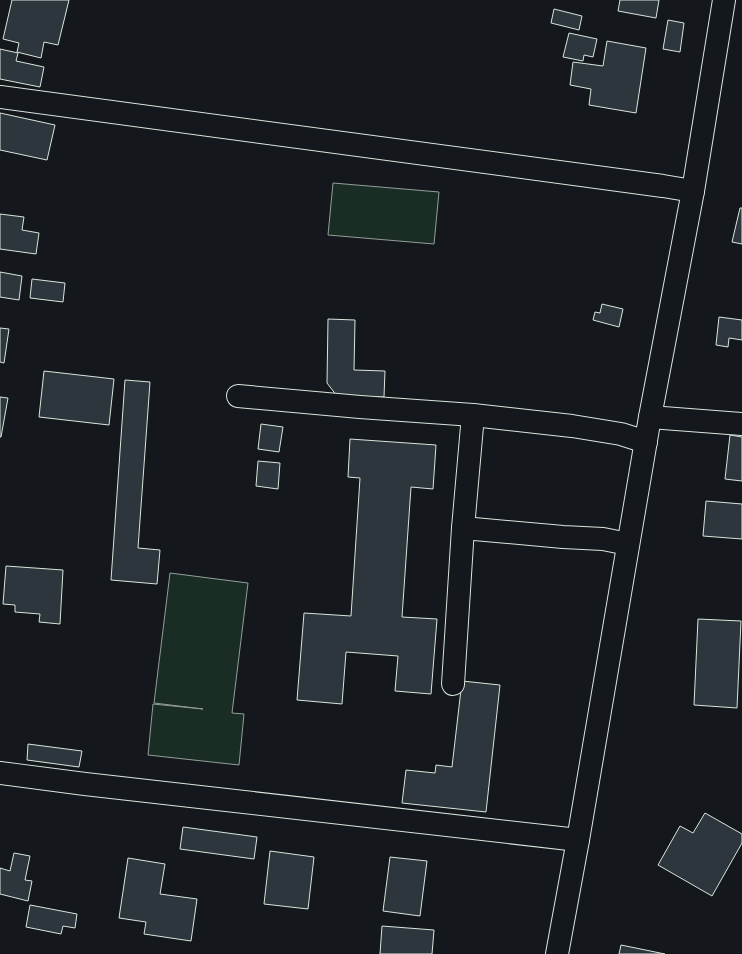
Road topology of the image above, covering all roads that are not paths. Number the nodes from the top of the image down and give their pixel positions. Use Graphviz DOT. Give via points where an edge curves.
graph roads {
  1 [pos="724,0"];
  2 [pos="0,97"];
  3 [pos="693,191"];
  4 [pos="238,396"];
  5 [pos="473,415"];
  6 [pos="650,417"];
  7 [pos="742,424"];
  8 [pos="646,442"];
  9 [pos="463,528"];
  10 [pos="628,544"];
  11 [pos="453,684"];
  12 [pos="0,773"];
  13 [pos="578,840"];
  14 [pos="557,954"];
  1 -- 3 [label="street"];
  2 -- 3 [label="street"];
  3 -- 6 [label="street"];
  4 -- 5 [label="street"];
  5 -- 8 [label="street" via="572,426 621,434"];
  5 -- 9 [label="street"];
  6 -- 7 [label="street"];
  6 -- 8 [label="street"];
  8 -- 10 [label="street"];
  9 -- 10 [label="street" via="603,539"];
  9 -- 11 [label="street"];
  10 -- 13 [label="street"];
  12 -- 13 [label="street"];
  13 -- 14 [label="street"];
}
